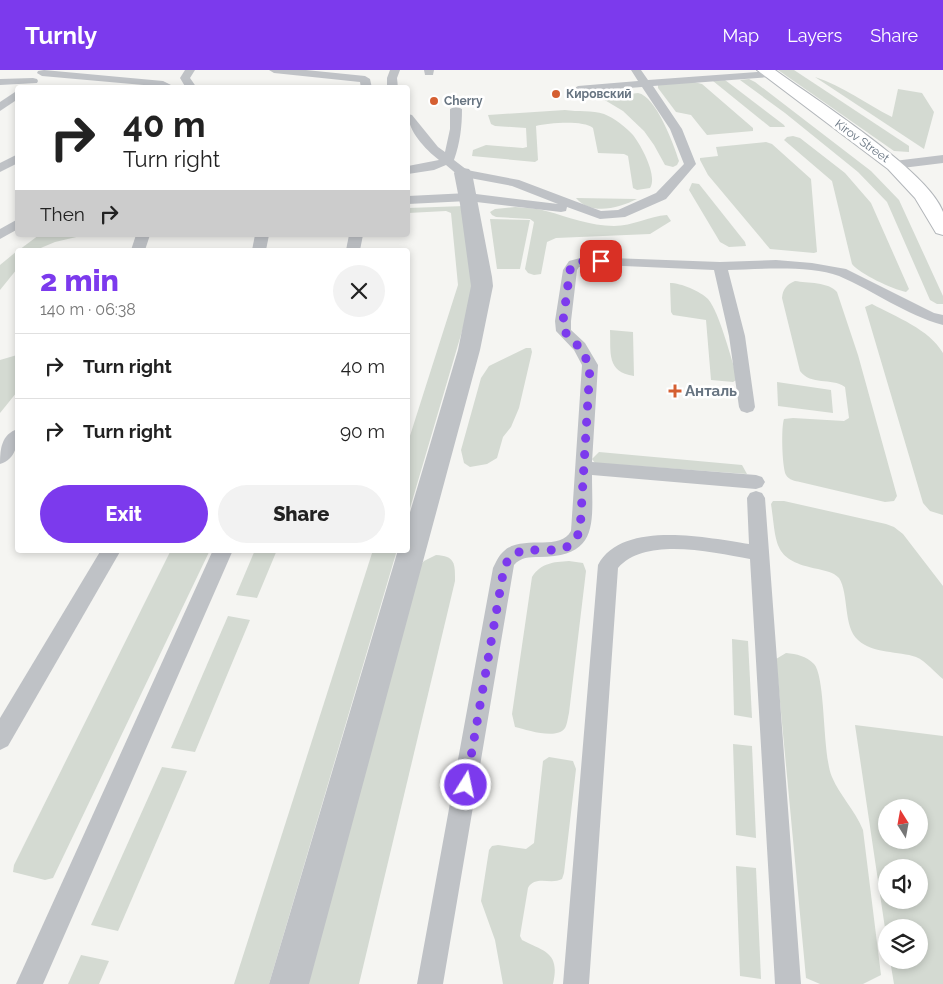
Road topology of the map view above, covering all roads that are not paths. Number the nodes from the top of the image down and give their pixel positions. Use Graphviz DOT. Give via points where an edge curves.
graph roads {
  1 [pos="190,70"];
  2 [pos="274,70"];
  3 [pos="395,70"];
  4 [pos="636,70"];
  5 [pos="44,71"];
  6 [pos="768,72"];
  7 [pos="368,79"];
  8 [pos="0,82"];
  9 [pos="646,83"];
  10 [pos="28,84"];
  11 [pos="113,84"];
  12 [pos="165,85"];
  13 [pos="190,85"];
  14 [pos="393,85"];
  15 [pos="578,89"];
  16 [pos="15,96"];
  17 [pos="0,108"];
  18 [pos="456,110"];
  19 [pos="410,120"];
  20 [pos="943,159"];
  21 [pos="15,160"];
  22 [pos="894,164"];
  23 [pos="0,168"];
  24 [pos="410,170"];
  25 [pos="460,177"];
  26 [pos="410,199"];
  27 [pos="588,211"];
  28 [pos="15,225"];
  29 [pos="943,229"];
  30 [pos="0,235"];
  31 [pos="720,266"];
  32 [pos="943,320"];
  33 [pos="747,407"];
  34 [pos="15,440"];
  35 [pos="0,458"];
  36 [pos="583,468"];
  37 [pos="108,553"];
  38 [pos="222,553"];
  39 [pos="760,553"];
  40 [pos="0,739"];
  41 [pos="29,984"];
  42 [pos="289,984"];
  43 [pos="430,984"];
  44 [pos="576,984"];
  45 [pos="788,984"];
  1 -- 13 [label="lane" via="185,78"];
  2 -- 7 [label="lane"];
  3 -- 14 [label="lane"];
  4 -- 9 [label="lane"];
  5 -- 10 [label="lane"];
  5 -- 11 [label="lane"];
  6 -- 9 [label="lane"];
  6 -- 22 [label="main road, Kirov Street"];
  8 -- 10 [label="lane"];
  9 -- 15 [label="lane"];
  9 -- 27 [label="lane" via="676,129 690,164 661,196 620,214 609,216"];
  11 -- 12 [label="lane"];
  16 -- 17 [label="lane"];
  18 -- 25 [label="lane" via="452,151"];
  19 -- 25 [label="lane"];
  20 -- 22 [label="lane"];
  21 -- 23 [label="lane"];
  22 -- 29 [label="main road, Kirov Street" via="923,196"];
  24 -- 25 [label="lane" via="434,166"];
  25 -- 26 [label="lane"];
  25 -- 27 [label="lane"];
  25 -- 27 [label="lane" via="515,183"];
  25 -- 42 [label="street" via="482,286 469,350"];
  28 -- 30 [label="lane"];
  31 -- 32 [label="lane" via="776,264 841,272"];
  31 -- 33 [label="lane" via="740,353"];
  31 -- 36 [label="lane" via="601,261 574,264 570,270 563,321 564,331 580,348 590,366"];
  34 -- 35 [label="lane"];
  36 -- 39 [label="lane" via="756,490"];
  36 -- 43 [label="lane" via="580,531 574,541 565,548 516,552 508,558 504,568"];
  37 -- 40 [label="lane"];
  38 -- 41 [label="lane"];
  39 -- 44 [label="lane" via="676,542 652,543 622,552 608,565"];
  39 -- 45 [label="lane"];
}
